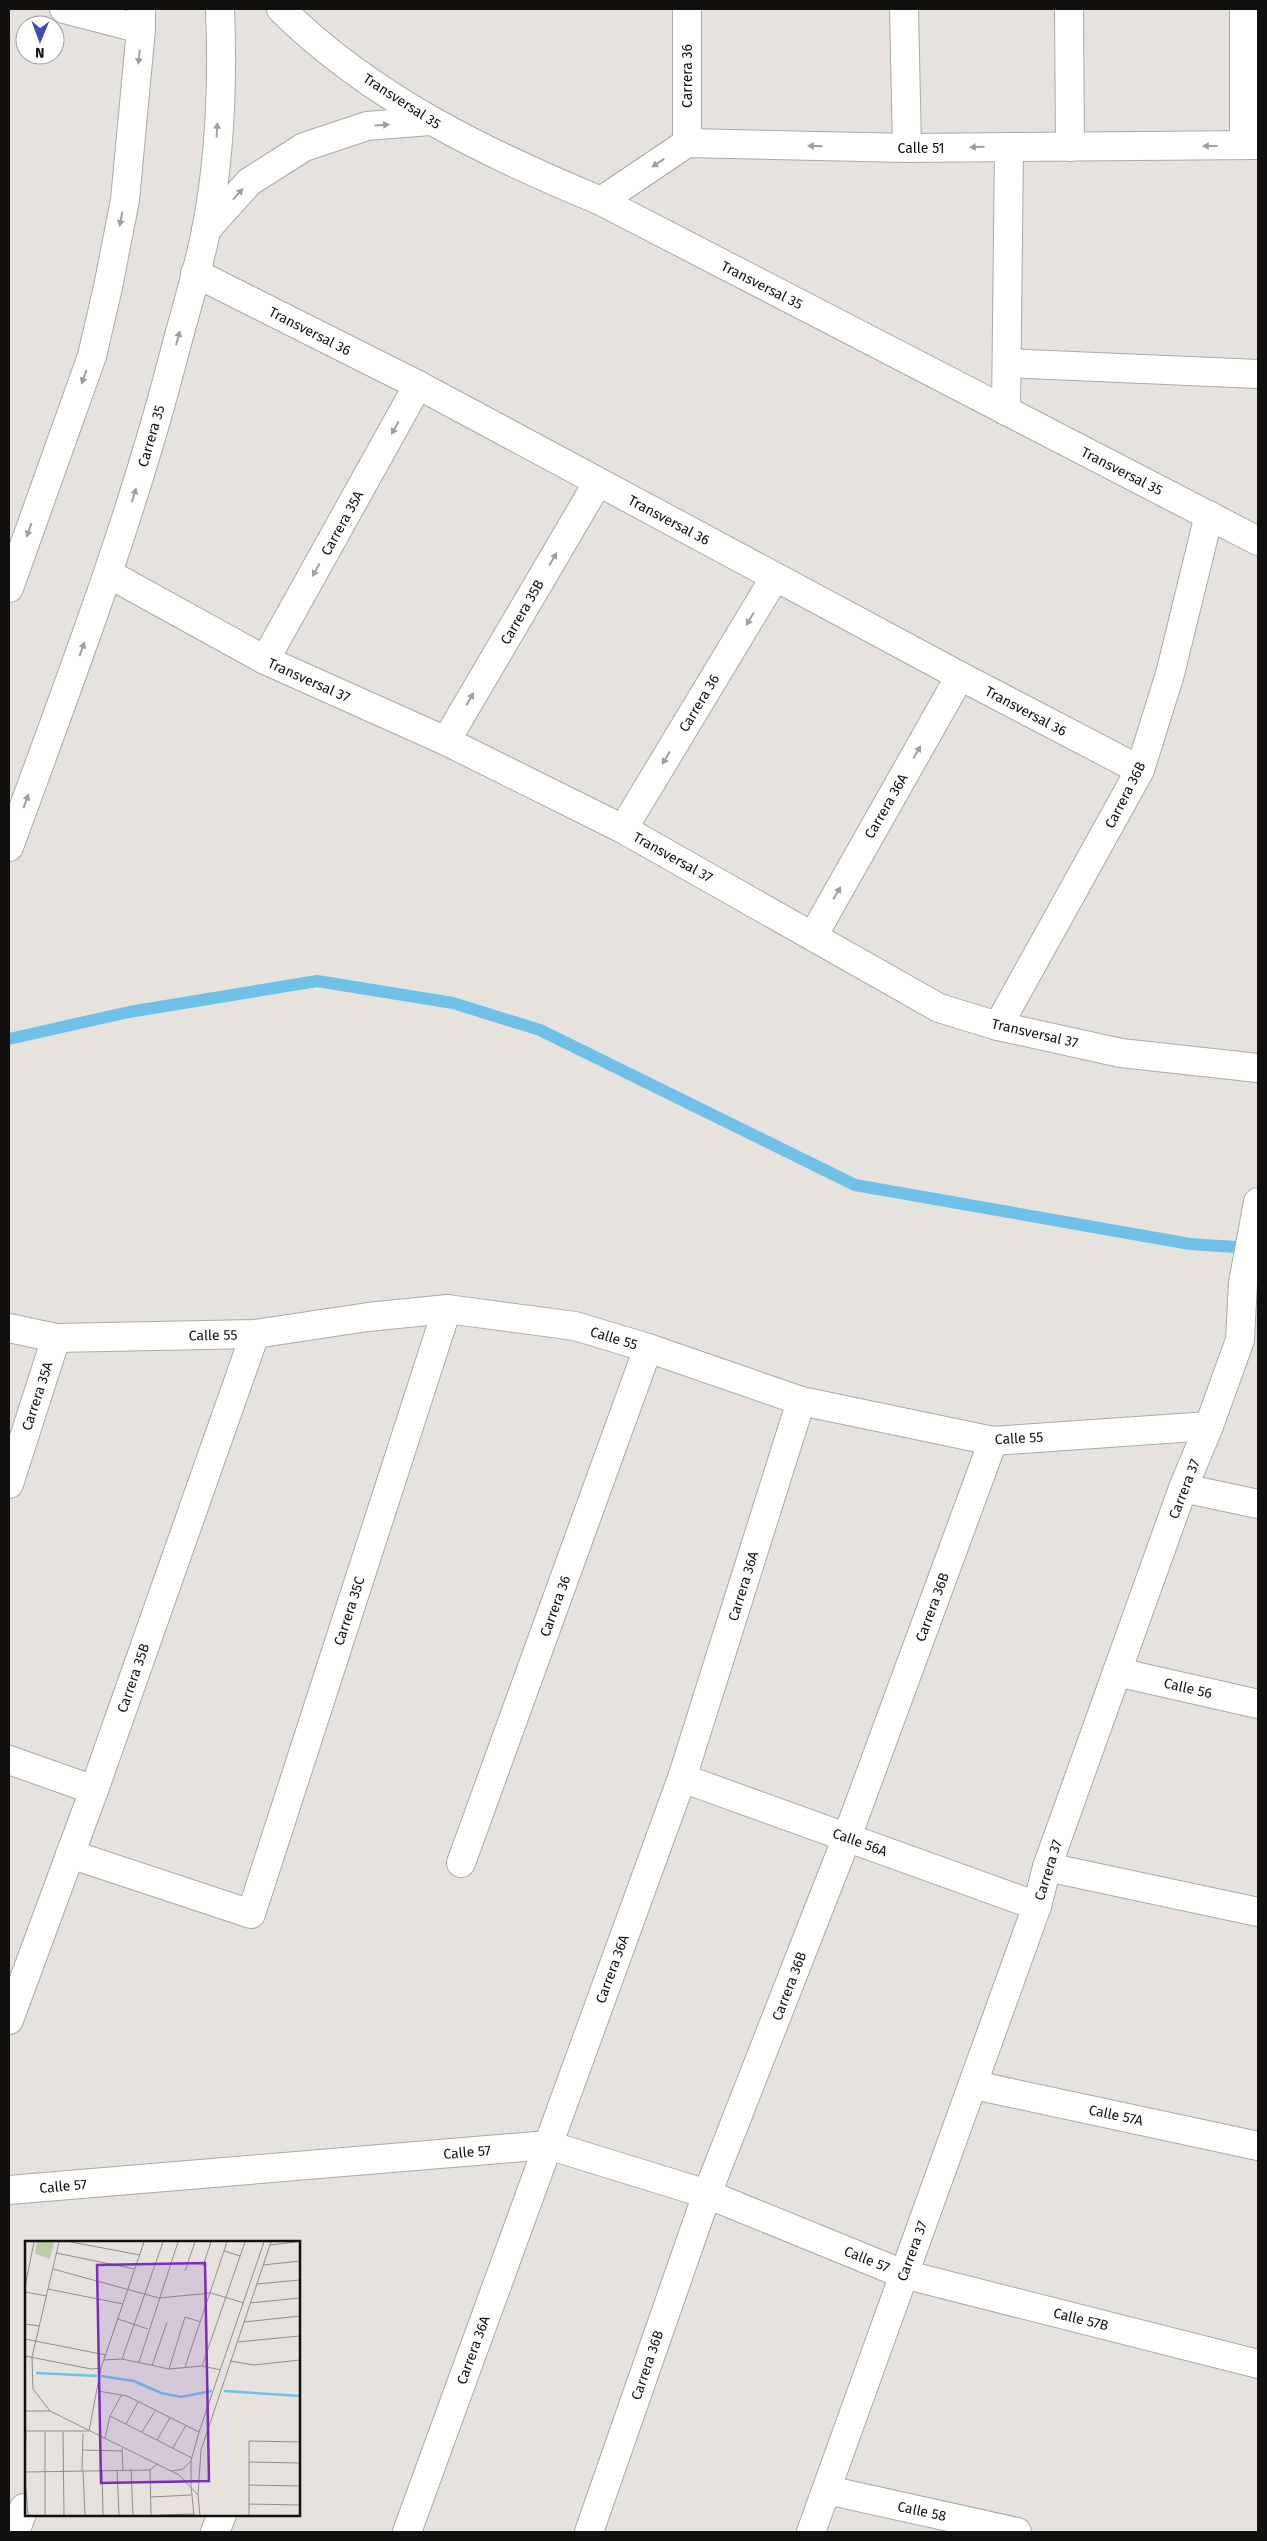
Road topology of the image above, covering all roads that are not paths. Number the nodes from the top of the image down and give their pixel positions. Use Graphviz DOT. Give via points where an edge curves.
graph roads {
  1 [pos="64,9"];
  2 [pos="220,9"];
  3 [pos="281,9"];
  4 [pos="688,9"];
  5 [pos="904,9"];
  6 [pos="1069,9"];
  7 [pos="1244,9"];
  8 [pos="141,19"];
  9 [pos="430,121"];
  10 [pos="687,144"];
  11 [pos="1251,145"];
  12 [pos="1009,147"];
  13 [pos="1070,147"];
  14 [pos="907,148"];
  15 [pos="601,201"];
  16 [pos="206,230"];
  17 [pos="195,273"];
  18 [pos="1007,363"];
  19 [pos="1258,374"];
  20 [pos="418,385"];
  21 [pos="1006,411"];
  22 [pos="598,482"];
  23 [pos="1209,515"];
  24 [pos="1258,541"];
  25 [pos="109,574"];
  26 [pos="775,577"];
  27 [pos="9,588"];
  28 [pos="265,660"];
  29 [pos="960,676"];
  30 [pos="446,741"];
  31 [pos="1140,770"];
  32 [pos="623,829"];
  33 [pos="9,847"];
  34 [pos="813,936"];
  35 [pos="998,1026"];
  36 [pos="1258,1068"];
  37 [pos="1258,1202"];
  38 [pos="446,1309"];
  39 [pos="9,1328"];
  40 [pos="255,1334"];
  41 [pos="1249,1337"];
  42 [pos="56,1338"];
  43 [pos="648,1348"];
  44 [pos="801,1401"];
  45 [pos="1209,1426"];
  46 [pos="993,1441"];
  47 [pos="9,1484"];
  48 [pos="1183,1488"];
  49 [pos="1258,1504"];
  50 [pos="1117,1672"];
  51 [pos="1258,1704"];
  52 [pos="9,1760"];
  53 [pos="682,1778"];
  54 [pos="94,1790"];
  55 [pos="847,1837"];
  56 [pos="70,1854"];
  57 [pos="461,1863"];
  58 [pos="1047,1867"];
  59 [pos="1038,1906"];
  60 [pos="1258,1912"];
  61 [pos="9,2020"];
  62 [pos="974,2084"];
  63 [pos="548,2145"];
  64 [pos="1258,2146"];
  65 [pos="9,2190"];
  66 [pos="707,2194"];
  67 [pos="903,2274"];
  68 [pos="1258,2364"];
  69 [pos="827,2490"];
  70 [pos="222,2516"];
  71 [pos="215,2532"];
  72 [pos="407,2532"];
  73 [pos="589,2532"];
  74 [pos="811,2532"];
  75 [pos="1017,2532"];
  1 -- 8 [label="street"];
  16 -- 2 [label="street, Carrera 35, one-way" via="217,136"];
  3 -- 9 [label="street, Transversal 35" via="355,71"];
  4 -- 10 [label="street, Carrera 36"];
  5 -- 14 [label="street"];
  6 -- 13 [label="street"];
  7 -- 11 [label="street"];
  8 -- 27 [label="street, one-way" via="125,200 92,356"];
  9 -- 15 [label="street, Transversal 35" via="512,164"];
  16 -- 9 [label="street, one-way" via="249,182 304,147 367,126"];
  14 -- 10 [label="street, Calle 51, one-way"];
  10 -- 15 [label="street, one-way"];
  11 -- 13 [label="street, Calle 51, one-way"];
  12 -- 13 [label="street, Calle 51"];
  12 -- 14 [label="street, Calle 51, one-way"];
  12 -- 18 [label="street"];
  15 -- 21 [label="street, Transversal 35"];
  16 -- 17 [label="street, Carrera 35"];
  17 -- 20 [label="street, Transversal 36"];
  25 -- 17 [label="street, Carrera 35, one-way" via="154,428"];
  18 -- 19 [label="street"];
  18 -- 21 [label="street"];
  20 -- 22 [label="street, Transversal 36"];
  20 -- 28 [label="street, Carrera 35A, one-way"];
  21 -- 23 [label="street, Transversal 35"];
  22 -- 26 [label="street, Transversal 36"];
  30 -- 22 [label="street, Carrera 35B, one-way"];
  23 -- 24 [label="street, Transversal 35"];
  23 -- 31 [label="street, Carrera 36B" via="1170,674"];
  25 -- 28 [label="street, Transversal 37"];
  33 -- 25 [label="street, Carrera 35, one-way"];
  26 -- 29 [label="street, Transversal 36"];
  26 -- 32 [label="street, Carrera 36, one-way"];
  28 -- 30 [label="street, Transversal 37"];
  29 -- 31 [label="street, Transversal 36"];
  34 -- 29 [label="street, Carrera 36A, one-way"];
  30 -- 32 [label="street, Transversal 37"];
  31 -- 35 [label="street, Carrera 36B"];
  32 -- 34 [label="street, Transversal 37"];
  34 -- 35 [label="street, Transversal 37" via="939,1008"];
  35 -- 36 [label="street, Transversal 37" via="1121,1053"];
  37 -- 41 [label="street, Carrera 37" via="1243,1283"];
  38 -- 40 [label="street, Calle 55"];
  38 -- 43 [label="street, Calle 55" via="575,1326"];
  38 -- 56 [label="street, Carrera 35C" via="251,1914"];
  39 -- 42 [label="street, Calle 55"];
  40 -- 42 [label="street, Calle 55"];
  40 -- 54 [label="street, Carrera 35B"];
  41 -- 45 [label="street, Carrera 37"];
  42 -- 47 [label="street, Carrera 35A"];
  43 -- 44 [label="street, Calle 55"];
  43 -- 57 [label="street, Carrera 36"];
  44 -- 46 [label="street, Calle 55"];
  44 -- 53 [label="street, Carrera 36A"];
  45 -- 46 [label="street, Calle 55"];
  45 -- 48 [label="street, Carrera 37"];
  46 -- 55 [label="street, Carrera 36B"];
  48 -- 49 [label="street"];
  48 -- 50 [label="street, Carrera 37"];
  50 -- 51 [label="street, Calle 56"];
  50 -- 58 [label="street, Carrera 37"];
  52 -- 54 [label="street"];
  53 -- 55 [label="street, Calle 56A"];
  53 -- 63 [label="street, Carrera 36A"];
  54 -- 56 [label="street, Carrera 35B"];
  55 -- 59 [label="street, Calle 56A"];
  55 -- 66 [label="street, Carrera 36B"];
  56 -- 61 [label="street, Carrera 35B"];
  58 -- 59 [label="street, Carrera 37"];
  58 -- 60 [label="street"];
  59 -- 62 [label="street, Carrera 37"];
  62 -- 64 [label="street, Calle 57A"];
  62 -- 67 [label="street, Carrera 37"];
  63 -- 65 [label="street, Calle 57"];
  63 -- 66 [label="street, Calle 57"];
  63 -- 72 [label="street, Carrera 36A"];
  66 -- 67 [label="street, Calle 57"];
  66 -- 73 [label="street, Carrera 36B"];
  67 -- 68 [label="street, Calle 57B"];
  67 -- 69 [label="street, Carrera 37"];
  69 -- 74 [label="street, Carrera 37"];
  69 -- 75 [label="street, Calle 58"];
  70 -- 71 [label="street"];
}
